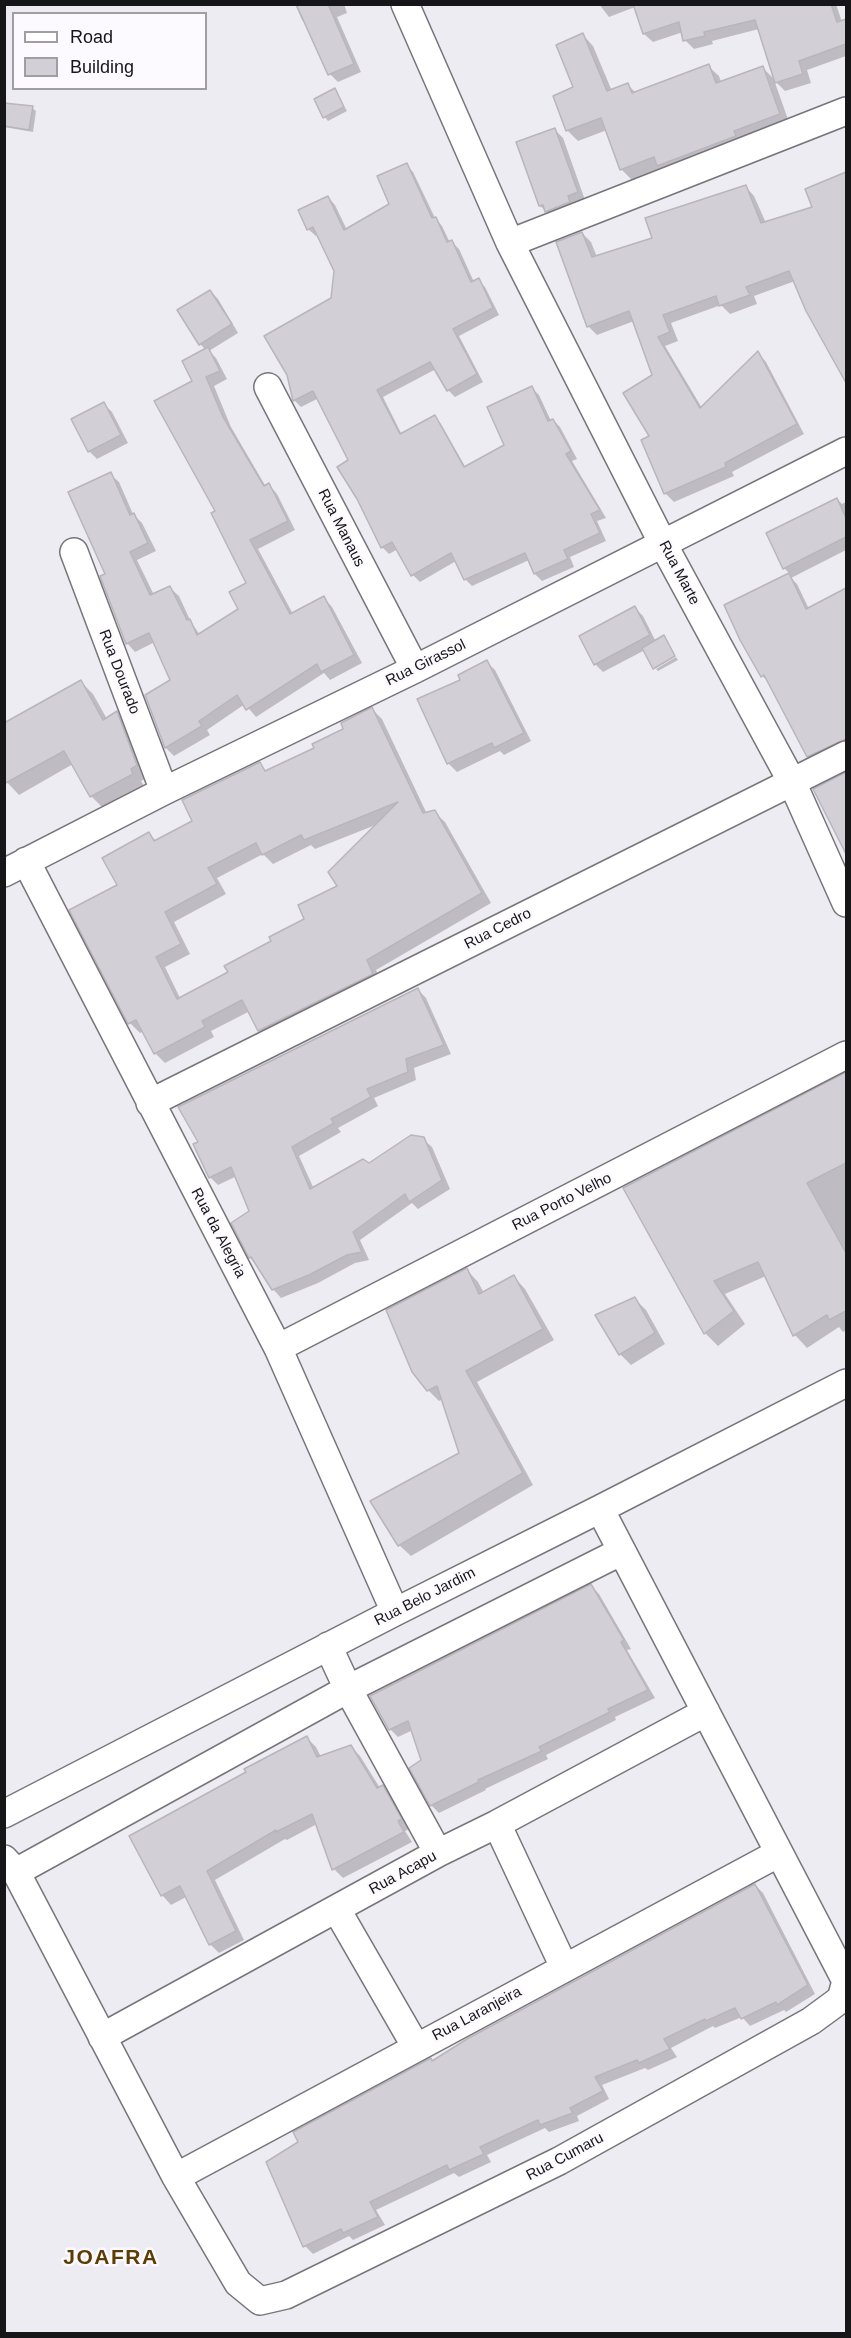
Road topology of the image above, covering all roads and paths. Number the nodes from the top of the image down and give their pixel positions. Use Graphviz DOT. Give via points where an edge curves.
graph roads {
  1 [pos="405,4"];
  2 [pos="846,111"];
  3 [pos="510,243"];
  4 [pos="268,387"];
  5 [pos="846,451"];
  6 [pos="663,544"];
  7 [pos="74,552"];
  8 [pos="415,669"];
  9 [pos="846,755"];
  10 [pos="792,782"];
  11 [pos="164,791"];
  12 [pos="16,867"];
  13 [pos="846,903"];
  14 [pos="846,1055"];
  15 [pos="150,1103"];
  16 [pos="278,1348"];
  17 [pos="846,1383"];
  18 [pos="600,1509"];
  19 [pos="622,1551"];
  20 [pos="396,1611"];
  21 [pos="328,1646"];
  22 [pos="348,1689"];
  23 [pos="706,1712"];
  24 [pos="4,1814"];
  25 [pos="497,1824"];
  26 [pos="438,1853"];
  27 [pos="779,1853"];
  28 [pos="10,1866"];
  29 [pos="337,1910"];
  30 [pos="564,1967"];
  31 [pos="846,1981"];
  32 [pos="102,2037"];
  33 [pos="416,2047"];
  34 [pos="176,2177"];
  1 -- 3 [label="street, Rua Marte"];
  2 -- 3 [label="street"];
  3 -- 6 [label="street, Rua Marte"];
  4 -- 8 [label="street, Rua Manaus"];
  5 -- 6 [label="street, Rua Girassol"];
  6 -- 8 [label="street, Rua Girassol"];
  6 -- 10 [label="street, Rua Marte"];
  7 -- 11 [label="street, Rua Dourado"];
  8 -- 11 [label="street, Rua Girassol"];
  9 -- 10 [label="street, Rua Cedro"];
  10 -- 13 [label="street, Rua Marte"];
  10 -- 15 [label="street, Rua Cedro"];
  11 -- 12 [label="street, Rua Girassol"];
  12 -- 15 [label="street, Rua da Alegria"];
  14 -- 16 [label="street, Rua Porto Velho"];
  15 -- 16 [label="street, Rua da Alegria"];
  16 -- 20 [label="street, Rua da Alegria"];
  17 -- 18 [label="street, Rua Belo Jardim"];
  18 -- 19 [label="street"];
  18 -- 20 [label="street, Rua Belo Jardim"];
  19 -- 22 [label="street"];
  19 -- 23 [label="street"];
  20 -- 21 [label="street, Rua Belo Jardim"];
  21 -- 22 [label="street"];
  21 -- 24 [label="street, Rua Belo Jardim"];
  22 -- 26 [label="street"];
  22 -- 28 [label="street"];
  23 -- 25 [label="street, Rua Acapu"];
  23 -- 27 [label="street"];
  25 -- 26 [label="street, Rua Acapu"];
  25 -- 30 [label="street"];
  26 -- 29 [label="street, Rua Acapu"];
  27 -- 30 [label="street, Rua Laranjeira"];
  27 -- 31 [label="street"];
  28 -- 32 [label="street"];
  29 -- 32 [label="street, Rua Acapu"];
  29 -- 33 [label="street"];
  30 -- 33 [label="street, Rua Laranjeira"];
  31 -- 34 [label="street, Rua Cumaru" via="841,1999 811,2021 559,2161 286,2295 261,2301 238,2283"];
  32 -- 34 [label="street"];
  33 -- 34 [label="street, Rua Laranjeira"];
}
